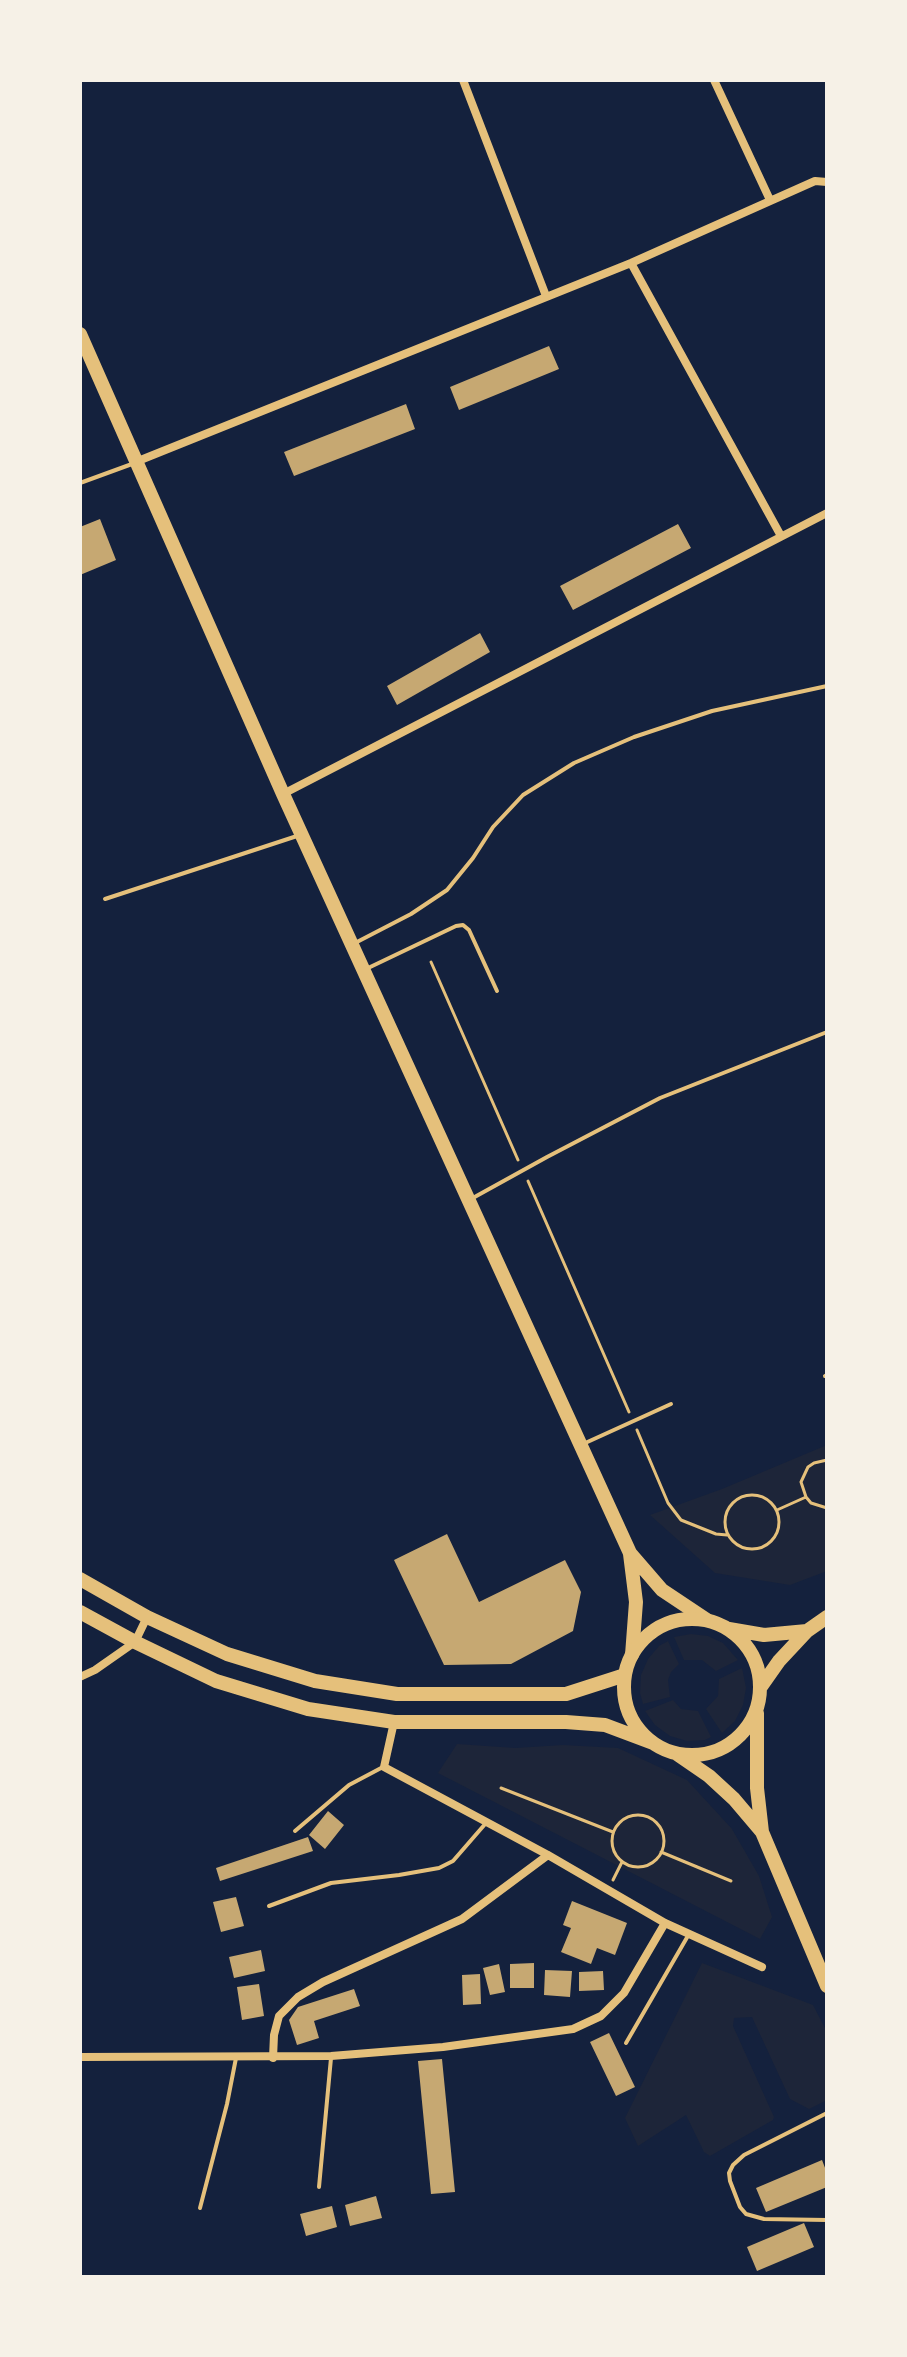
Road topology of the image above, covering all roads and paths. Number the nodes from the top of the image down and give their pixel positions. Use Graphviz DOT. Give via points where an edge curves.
graph roads {
  1 [pos="463,80"];
  2 [pos="714,80"];
  3 [pos="827,182"];
  4 [pos="770,200"];
  5 [pos="631,263"];
  6 [pos="546,296"];
  7 [pos="80,334"];
  8 [pos="138,461"];
  9 [pos="80,483"];
  10 [pos="827,513"];
  11 [pos="781,536"];
  12 [pos="827,686"];
  13 [pos="283,794"];
  14 [pos="302,834"];
  15 [pos="105,899"];
  16 [pos="352,945"];
  17 [pos="431,962"];
  18 [pos="364,970"];
  19 [pos="497,991"];
  20 [pos="827,1032"];
  21 [pos="523,1170"];
  22 [pos="469,1200"];
  23 [pos="671,1404"];
  24 [pos="633,1421"];
  25 [pos="580,1445"];
  26 [pos="827,1460"];
  27 [pos="806,1497"];
  28 [pos="827,1508"];
  29 [pos="777,1510"];
  30 [pos="727,1535"];
  31 [pos="630,1553"];
  32 [pos="80,1579"];
  33 [pos="80,1612"];
  34 [pos="147,1617"];
  35 [pos="827,1617"];
  36 [pos="707,1620"];
  37 [pos="729,1629"];
  38 [pos="807,1631"];
  39 [pos="135,1642"];
  40 [pos="632,1655"];
  41 [pos="625,1675"];
  42 [pos="80,1677"];
  43 [pos="760,1688"];
  44 [pos="758,1704"];
  45 [pos="394,1722"];
  46 [pos="653,1743"];
  47 [pos="675,1753"];
  48 [pos="384,1767"];
  49 [pos="501,1788"];
  50 [pos="487,1823"];
  51 [pos="295,1831"];
  52 [pos="762,1832"];
  53 [pos="613,1833"];
  54 [pos="661,1852"];
  55 [pos="548,1855"];
  56 [pos="622,1862"];
  57 [pos="731,1881"];
  58 [pos="608,1890"];
  59 [pos="269,1906"];
  60 [pos="665,1923"];
  61 [pos="689,1933"];
  62 [pos="762,1967"];
  63 [pos="827,1986"];
  64 [pos="626,2043"];
  65 [pos="331,2056"];
  66 [pos="80,2057"];
  67 [pos="236,2058"];
  68 [pos="273,2058"];
  69 [pos="827,2113"];
  70 [pos="319,2187"];
  71 [pos="200,2208"];
  72 [pos="827,2220"];
  1 -- 6 [label="street"];
  2 -- 4 [label="street"];
  3 -- 4 [label="street" via="815,181"];
  4 -- 5 [label="street"];
  5 -- 6 [label="street"];
  5 -- 11 [label="street"];
  6 -- 8 [label="street"];
  7 -- 8 [label="main road"];
  8 -- 9 [label="lane"];
  8 -- 13 [label="main road"];
  10 -- 11 [label="street"];
  11 -- 13 [label="street"];
  12 -- 16 [label="lane" via="712,711 574,763 523,795 447,890"];
  13 -- 14 [label="main road"];
  14 -- 15 [label="lane"];
  14 -- 16 [label="main road"];
  16 -- 18 [label="main road"];
  17 -- 21 [label="path"];
  18 -- 19 [label="lane" via="463,925"];
  18 -- 22 [label="main road"];
  20 -- 21 [label="lane" via="660,1098"];
  21 -- 22 [label="lane"];
  21 -- 24 [label="path"];
  22 -- 25 [label="main road"];
  23 -- 24 [label="lane"];
  24 -- 25 [label="lane"];
  24 -- 30 [label="path" via="668,1503 681,1520"];
  25 -- 31 [label="main road"];
  26 -- 27 [label="path" via="803,1474"];
  27 -- 28 [label="path"];
  27 -- 29 [label="path"];
  29 -- 30 [label="path" via="775,1537 760,1548 741,1548"];
  29 -- 30 [label="path" via="758,1495 741,1497 728,1508"];
  31 -- 36 [label="main road" via="662,1590"];
  31 -- 40 [label="main road" via="636,1602"];
  32 -- 34 [label="main road"];
  33 -- 39 [label="main road"];
  34 -- 39 [label="street"];
  34 -- 41 [label="main road" via="227,1654 315,1681 397,1694 566,1694"];
  35 -- 38 [label="main road"];
  36 -- 37 [label="main road"];
  36 -- 40 [label="main road" via="664,1624"];
  37 -- 38 [label="main road" via="764,1635"];
  37 -- 43 [label="main road" via="757,1665"];
  38 -- 43 [label="main road"];
  39 -- 42 [label="street"];
  39 -- 45 [label="main road" via="216,1681 308,1709"];
  40 -- 41 [label="main road"];
  41 -- 46 [label="main road" via="629,1713"];
  43 -- 44 [label="main road"];
  44 -- 47 [label="main road" via="735,1740 696,1755"];
  44 -- 52 [label="main road"];
  45 -- 46 [label="main road" via="605,1725"];
  45 -- 48 [label="street"];
  46 -- 47 [label="main road"];
  47 -- 52 [label="main road" via="709,1776"];
  48 -- 50 [label="street"];
  48 -- 51 [label="lane" via="349,1785"];
  49 -- 53 [label="path"];
  50 -- 55 [label="street"];
  50 -- 59 [label="lane" via="453,1861 439,1868 331,1883"];
  52 -- 63 [label="main road"];
  53 -- 54 [label="path" via="627,1817 653,1819 662,1831"];
  53 -- 56 [label="path" via="613,1847"];
  54 -- 56 [label="path" via="649,1865"];
  54 -- 57 [label="path"];
  55 -- 58 [label="street"];
  55 -- 68 [label="street" via="462,1919 298,1997 279,2016"];
  56 -- 58 [label="path"];
  58 -- 60 [label="street"];
  60 -- 61 [label="street"];
  60 -- 65 [label="street" via="624,1993 601,2016 573,2029"];
  61 -- 62 [label="street"];
  61 -- 64 [label="lane"];
  65 -- 68 [label="street"];
  65 -- 70 [label="lane"];
  66 -- 67 [label="street"];
  67 -- 68 [label="street"];
  67 -- 71 [label="lane"];
  69 -- 72 [label="lane" via="744,2155 729,2173 746,2214"];
}
